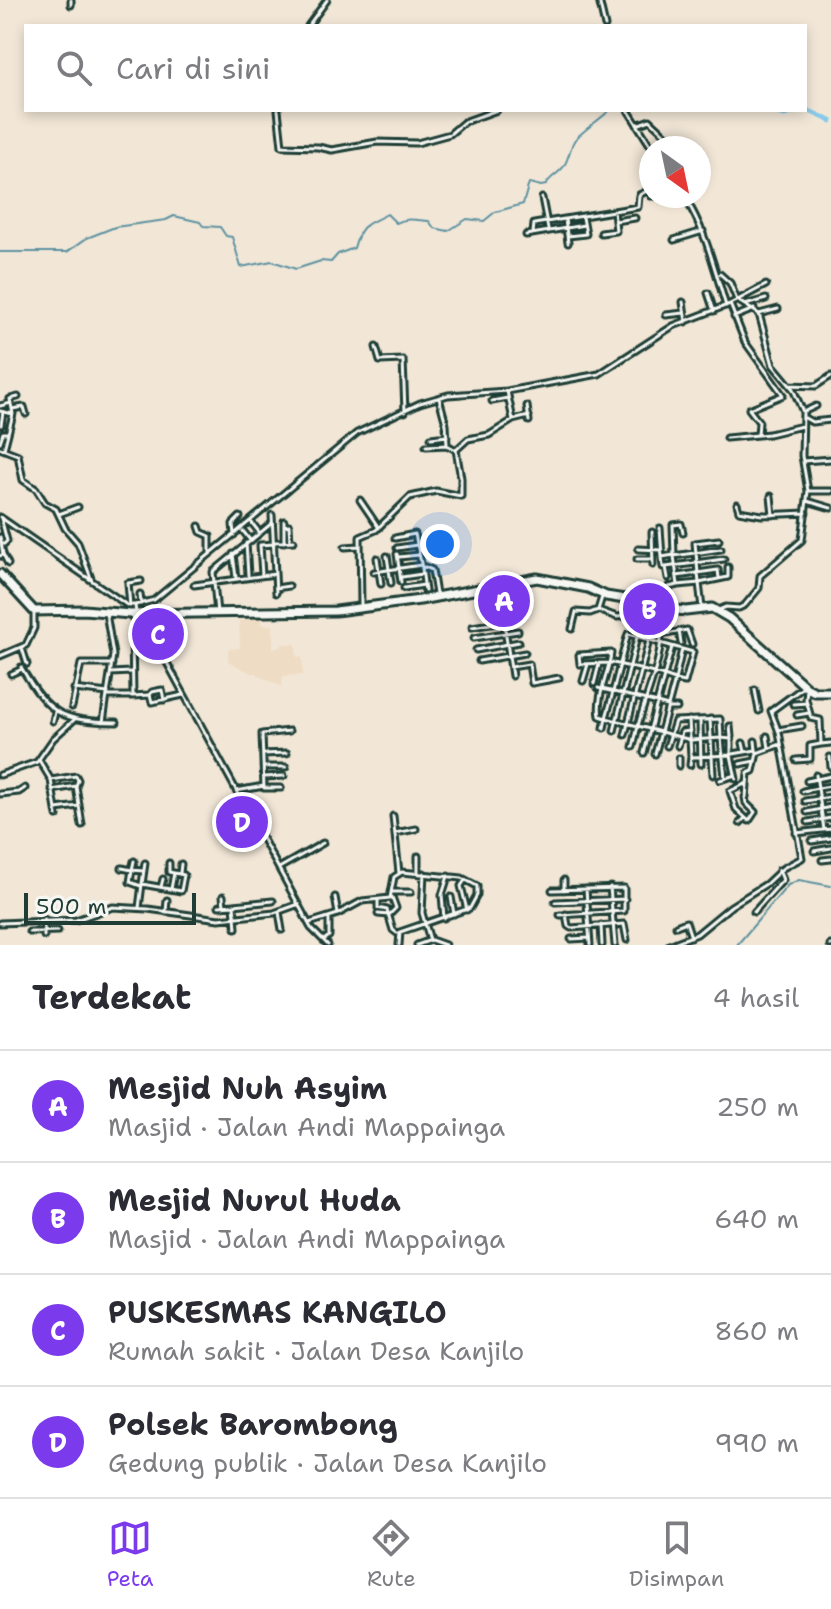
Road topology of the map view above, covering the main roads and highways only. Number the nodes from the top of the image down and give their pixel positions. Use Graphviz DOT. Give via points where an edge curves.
graph roads {
  1 [pos="0,574"];
  2 [pos="831,692"];
  1 -- 2 [label="main road" via="34,611 106,613 361,608 537,578 659,610 719,610 806,687"];
}
